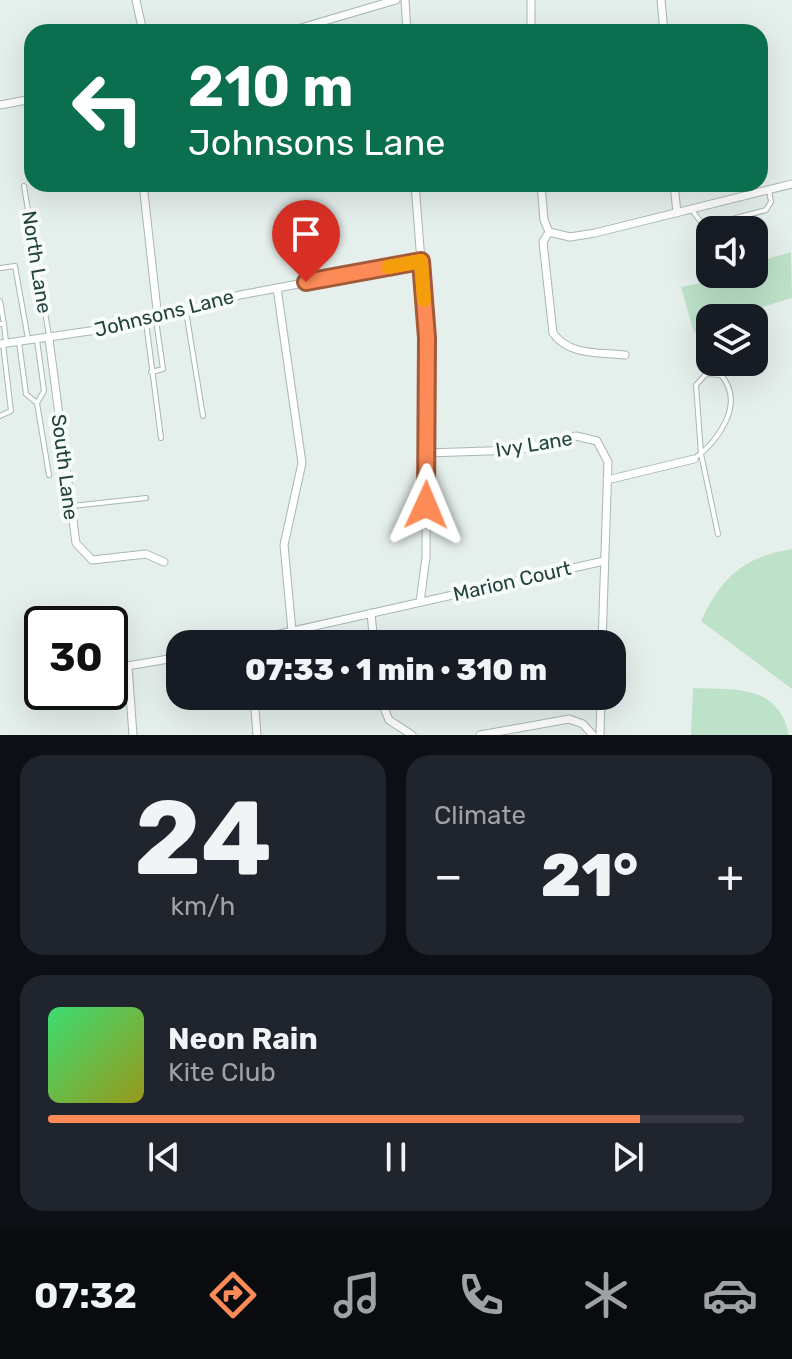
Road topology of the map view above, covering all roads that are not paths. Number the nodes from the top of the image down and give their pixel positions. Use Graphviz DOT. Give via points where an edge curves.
graph roads {
  1 [pos="136,0"];
  2 [pos="396,0"];
  3 [pos="405,0"];
  4 [pos="531,0"];
  5 [pos="661,0"];
  6 [pos="141,24"];
  7 [pos="314,24"];
  8 [pos="406,24"];
  9 [pos="531,24"];
  10 [pos="663,24"];
  11 [pos="24,100"];
  12 [pos="0,105"];
  13 [pos="792,184"];
  14 [pos="769,190"];
  15 [pos="25,192"];
  16 [pos="144,192"];
  17 [pos="416,192"];
  18 [pos="542,192"];
  19 [pos="675,192"];
  20 [pos="761,192"];
  21 [pos="691,209"];
  22 [pos="677,213"];
  23 [pos="549,232"];
  24 [pos="421,261"];
  25 [pos="0,268"];
  26 [pos="277,288"];
  27 [pos="0,301"];
  28 [pos="186,311"];
  29 [pos="157,320"];
  30 [pos="146,322"];
  31 [pos="2,324"];
  32 [pos="49,339"];
  33 [pos="28,341"];
  34 [pos="3,344"];
  35 [pos="625,355"];
  36 [pos="3,369"];
  37 [pos="151,372"];
  38 [pos="37,403"];
  39 [pos="0,416"];
  40 [pos="203,416"];
  41 [pos="161,438"];
  42 [pos="427,453"];
  43 [pos="698,456"];
  44 [pos="49,475"];
  45 [pos="607,480"];
  46 [pos="146,498"];
  47 [pos="70,506"];
  48 [pos="718,534"];
  49 [pos="604,561"];
  50 [pos="164,562"];
  51 [pos="420,602"];
  52 [pos="371,613"];
  53 [pos="292,630"];
  54 [pos="296,630"];
  55 [pos="373,630"];
  56 [pos="602,630"];
  57 [pos="166,660"];
  58 [pos="128,667"];
  59 [pos="255,710"];
  60 [pos="385,710"];
  61 [pos="601,710"];
  62 [pos="133,735"];
  63 [pos="257,735"];
  64 [pos="412,735"];
  65 [pos="480,735"];
  66 [pos="593,735"];
  67 [pos="600,735"];
  1 -- 6 [label="street"];
  2 -- 7 [label="street"];
  3 -- 8 [label="street"];
  4 -- 9 [label="street"];
  5 -- 10 [label="street"];
  11 -- 12 [label="street"];
  13 -- 14 [label="street"];
  14 -- 21 [label="lane" via="766,210 709,225"];
  15 -- 32 [label="lane, North Lane"];
  16 -- 29 [label="street"];
  17 -- 24 [label="street"];
  18 -- 23 [label="street"];
  19 -- 22 [label="street"];
  20 -- 21 [label="street"];
  21 -- 22 [label="street"];
  22 -- 23 [label="street" via="570,237"];
  23 -- 35 [label="street" via="543,242 553,333 572,349"];
  24 -- 26 [label="street, Johnsons Lane"];
  24 -- 42 [label="street"];
  25 -- 33 [label="lane" via="15,266"];
  26 -- 28 [label="street, Johnsons Lane"];
  26 -- 53 [label="street" via="302,463 284,545"];
  27 -- 31 [label="lane"];
  28 -- 29 [label="street, Johnsons Lane"];
  28 -- 40 [label="lane"];
  29 -- 30 [label="street, Johnsons Lane"];
  29 -- 37 [label="lane" via="163,369"];
  30 -- 32 [label="street, Johnsons Lane"];
  30 -- 37 [label="lane"];
  31 -- 34 [label="lane"];
  32 -- 33 [label="street, Johnsons Lane"];
  32 -- 47 [label="street, South Lane"];
  33 -- 34 [label="street, Johnsons Lane"];
  33 -- 38 [label="lane" via="44,391"];
  33 -- 38 [label="lane" via="26,394"];
  34 -- 36 [label="lane"];
  36 -- 39 [label="lane" via="11,411"];
  37 -- 41 [label="lane"];
  38 -- 44 [label="lane"];
  42 -- 45 [label="street, Ivy Lane" via="518,450 588,436 604,448"];
  42 -- 51 [label="street"];
  43 -- 43 [label="lane" via="726,425 728,387 721,375 701,377 696,385"];
  43 -- 45 [label="street"];
  43 -- 48 [label="lane"];
  45 -- 49 [label="street, Ivy Lane"];
  46 -- 47 [label="lane"];
  47 -- 50 [label="street, South Lane" via="76,543 92,560 146,554"];
  49 -- 51 [label="street, Marion Court"];
  49 -- 56 [label="street, Ivy Lane"];
  51 -- 52 [label="street, Marion Court"];
  52 -- 54 [label="street, Marion Court"];
  52 -- 55 [label="street"];
  57 -- 58 [label="street"];
  58 -- 62 [label="street"];
  59 -- 63 [label="street"];
  60 -- 64 [label="street" via="389,720"];
  61 -- 67 [label="street"];
  65 -- 66 [label="street" via="569,719"];
}
